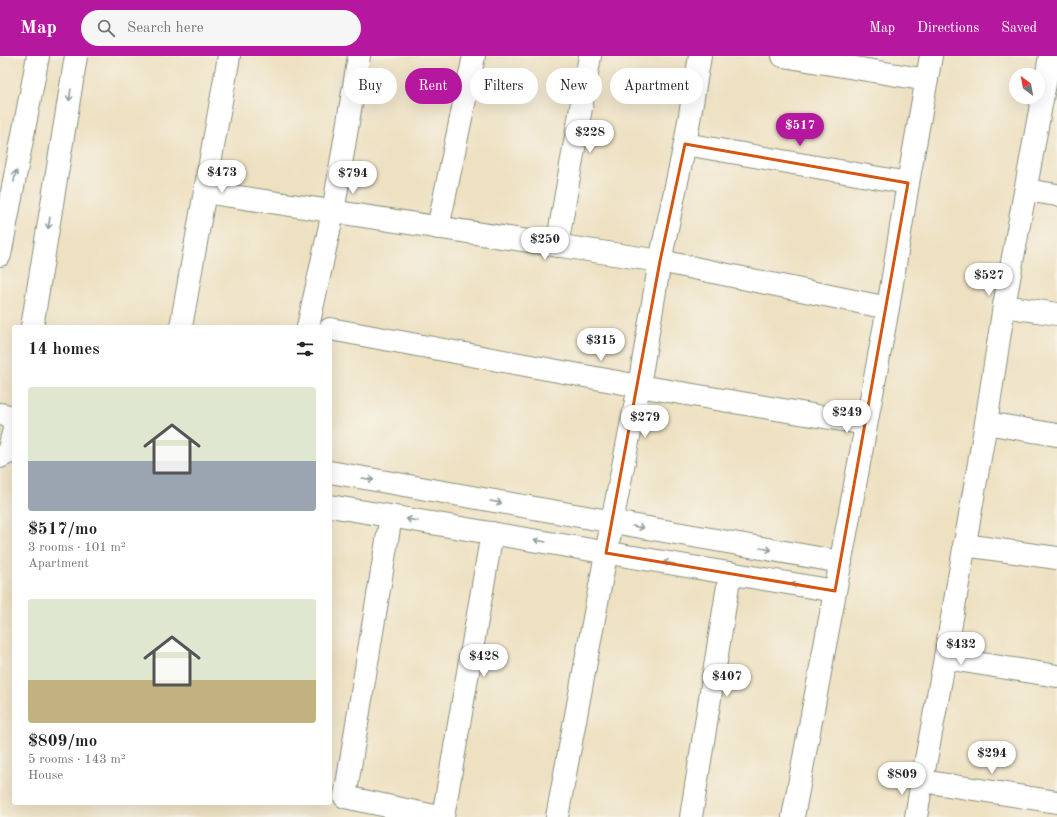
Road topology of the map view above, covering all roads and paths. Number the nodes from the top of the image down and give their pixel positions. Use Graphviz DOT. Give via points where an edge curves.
graph roads {
  1 [pos="38,56"];
  2 [pos="76,56"];
  3 [pos="229,56"];
  4 [pos="359,56"];
  5 [pos="474,56"];
  6 [pos="590,56"];
  7 [pos="700,56"];
  8 [pos="782,56"];
  9 [pos="931,56"];
  10 [pos="1051,70"];
  11 [pos="927,80"];
  12 [pos="685,144"];
  13 [pos="908,183"];
  14 [pos="1026,190"];
  15 [pos="205,192"];
  16 [pos="1057,195"];
  17 [pos="333,212"];
  18 [pos="438,228"];
  19 [pos="557,246"];
  20 [pos="0,255"];
  21 [pos="660,262"];
  22 [pos="1004,306"];
  23 [pos="888,308"];
  24 [pos="1057,314"];
  25 [pos="32,325"];
  26 [pos="181,325"];
  27 [pos="311,325"];
  28 [pos="332,329"];
  29 [pos="639,386"];
  30 [pos="0,414"];
  31 [pos="12,417"];
  32 [pos="986,423"];
  33 [pos="866,424"];
  34 [pos="12,435"];
  35 [pos="1057,435"];
  36 [pos="6,454"];
  37 [pos="332,472"];
  38 [pos="332,506"];
  39 [pos="391,516"];
  40 [pos="612,522"];
  41 [pos="492,533"];
  42 [pos="964,545"];
  43 [pos="606,553"];
  44 [pos="1057,558"];
  45 [pos="840,562"];
  46 [pos="730,574"];
  47 [pos="835,591"];
  48 [pos="945,658"];
  49 [pos="1057,676"];
  50 [pos="922,781"];
  51 [pos="337,796"];
  52 [pos="1057,802"];
  53 [pos="441,817"];
  54 [pos="557,817"];
  55 [pos="691,817"];
  56 [pos="793,817"];
  57 [pos="916,817"];
  20 -- 1 [label="street, one-way"];
  2 -- 25 [label="street, one-way"];
  3 -- 15 [label="street"];
  4 -- 17 [label="street"];
  5 -- 18 [label="street"];
  6 -- 19 [label="street"];
  7 -- 12 [label="street"];
  8 -- 11 [label="street"];
  9 -- 11 [label="street"];
  10 -- 14 [label="street"];
  11 -- 13 [label="street"];
  12 -- 13 [label="street"];
  12 -- 21 [label="street"];
  13 -- 23 [label="street"];
  14 -- 16 [label="street"];
  14 -- 22 [label="street"];
  15 -- 17 [label="street"];
  15 -- 26 [label="street"];
  17 -- 18 [label="street"];
  17 -- 27 [label="street"];
  18 -- 19 [label="street"];
  19 -- 21 [label="street"];
  21 -- 23 [label="street"];
  21 -- 29 [label="street"];
  22 -- 24 [label="street"];
  22 -- 32 [label="street"];
  23 -- 33 [label="street"];
  28 -- 29 [label="street"];
  29 -- 33 [label="street"];
  29 -- 40 [label="street"];
  30 -- 31 [label="street"];
  32 -- 35 [label="street"];
  32 -- 42 [label="street"];
  33 -- 45 [label="street"];
  34 -- 36 [label="street"];
  37 -- 40 [label="street, one-way"];
  38 -- 39 [label="street"];
  41 -- 39 [label="street, one-way"];
  39 -- 51 [label="street"];
  40 -- 43 [label="street"];
  40 -- 45 [label="street, one-way"];
  43 -- 41 [label="street, one-way"];
  41 -- 53 [label="street"];
  42 -- 44 [label="street"];
  42 -- 48 [label="street"];
  46 -- 43 [label="street, one-way"];
  43 -- 54 [label="street"];
  45 -- 47 [label="street"];
  47 -- 46 [label="street, one-way"];
  46 -- 55 [label="street"];
  47 -- 56 [label="street"];
  48 -- 49 [label="street"];
  48 -- 50 [label="street"];
  50 -- 52 [label="street"];
  50 -- 57 [label="street"];
  51 -- 53 [label="street"];
}
